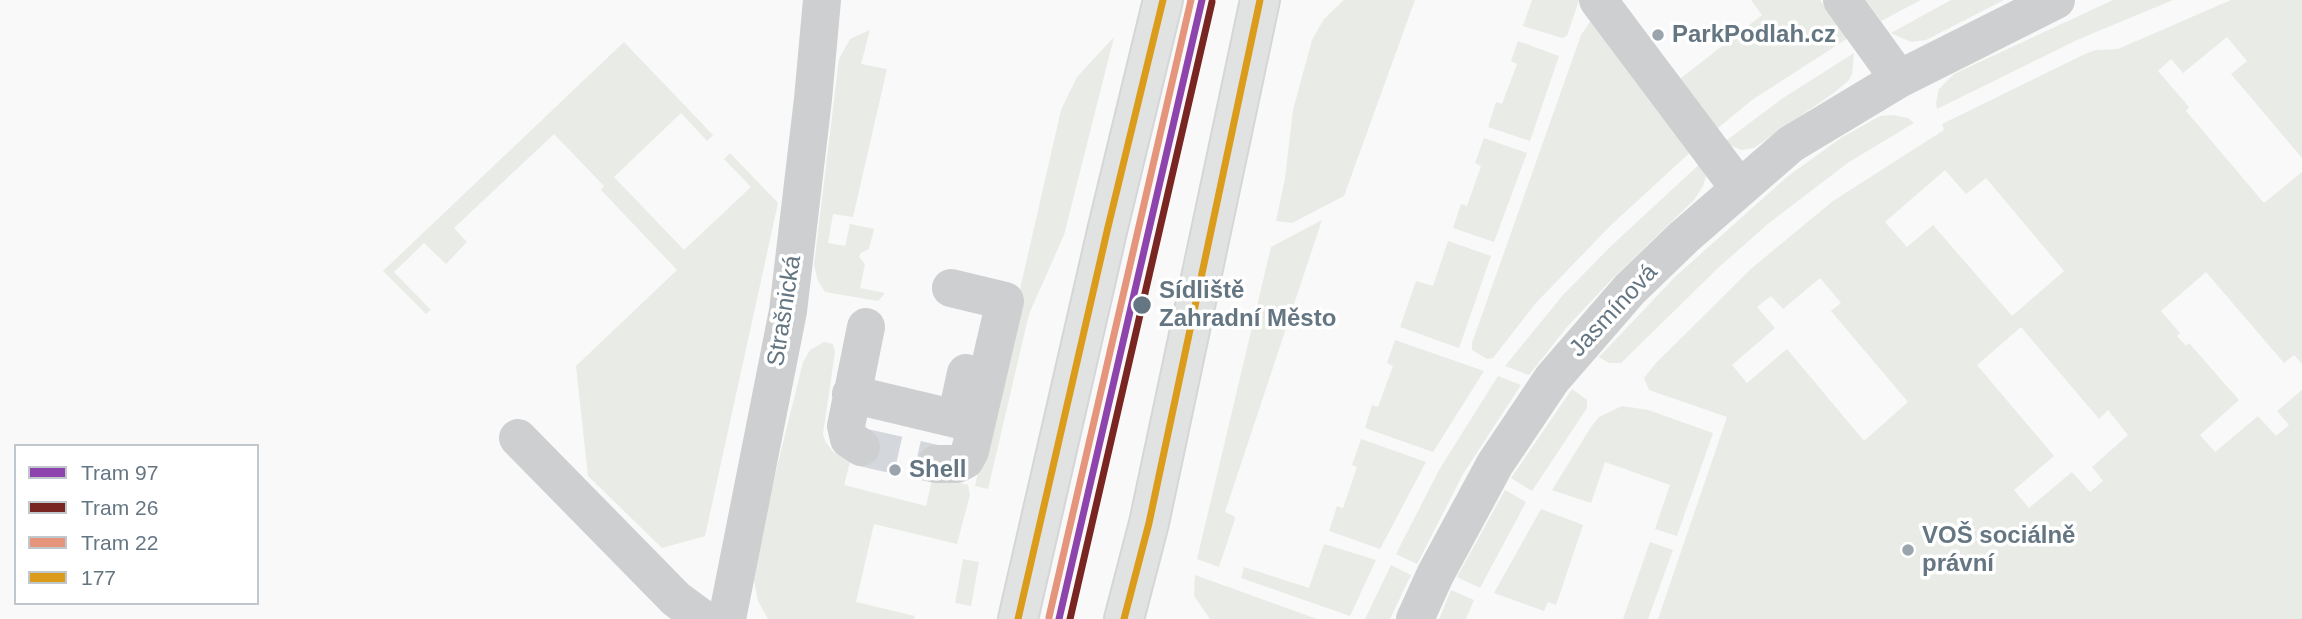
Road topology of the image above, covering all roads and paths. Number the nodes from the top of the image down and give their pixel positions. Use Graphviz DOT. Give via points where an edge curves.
graph roads {
  1 [pos="822,0"];
  2 [pos="1163,0"];
  3 [pos="1260,0"];
  4 [pos="1599,0"];
  5 [pos="1842,0"];
  6 [pos="2056,0"];
  7 [pos="1899,79"];
  8 [pos="1739,188"];
  9 [pos="866,327"];
  10 [pos="851,394"];
  11 [pos="518,438"];
  12 [pos="861,447"];
  13 [pos="936,464"];
  14 [pos="703,619"];
  15 [pos="727,619"];
  16 [pos="1018,619"];
  17 [pos="1124,619"];
  18 [pos="1415,619"];
  1 -- 15 [label="street, Strašnická" via="788,311"];
  2 -- 16 [label="main road"];
  3 -- 17 [label="main road" via="1149,523"];
  4 -- 8 [label="street"];
  5 -- 7 [label="street"];
  6 -- 7 [label="street, Jasmínová"];
  7 -- 8 [label="street, Jasmínová" via="1791,144"];
  8 -- 18 [label="street, Jasmínová" via="1630,289 1552,379 1495,464"];
  9 -- 10 [label="street"];
  10 -- 12 [label="street" via="846,432"];
  10 -- 13 [label="street" via="956,419 980,295 970,452 957,464"];
  11 -- 14 [label="street" via="676,599"];
}
